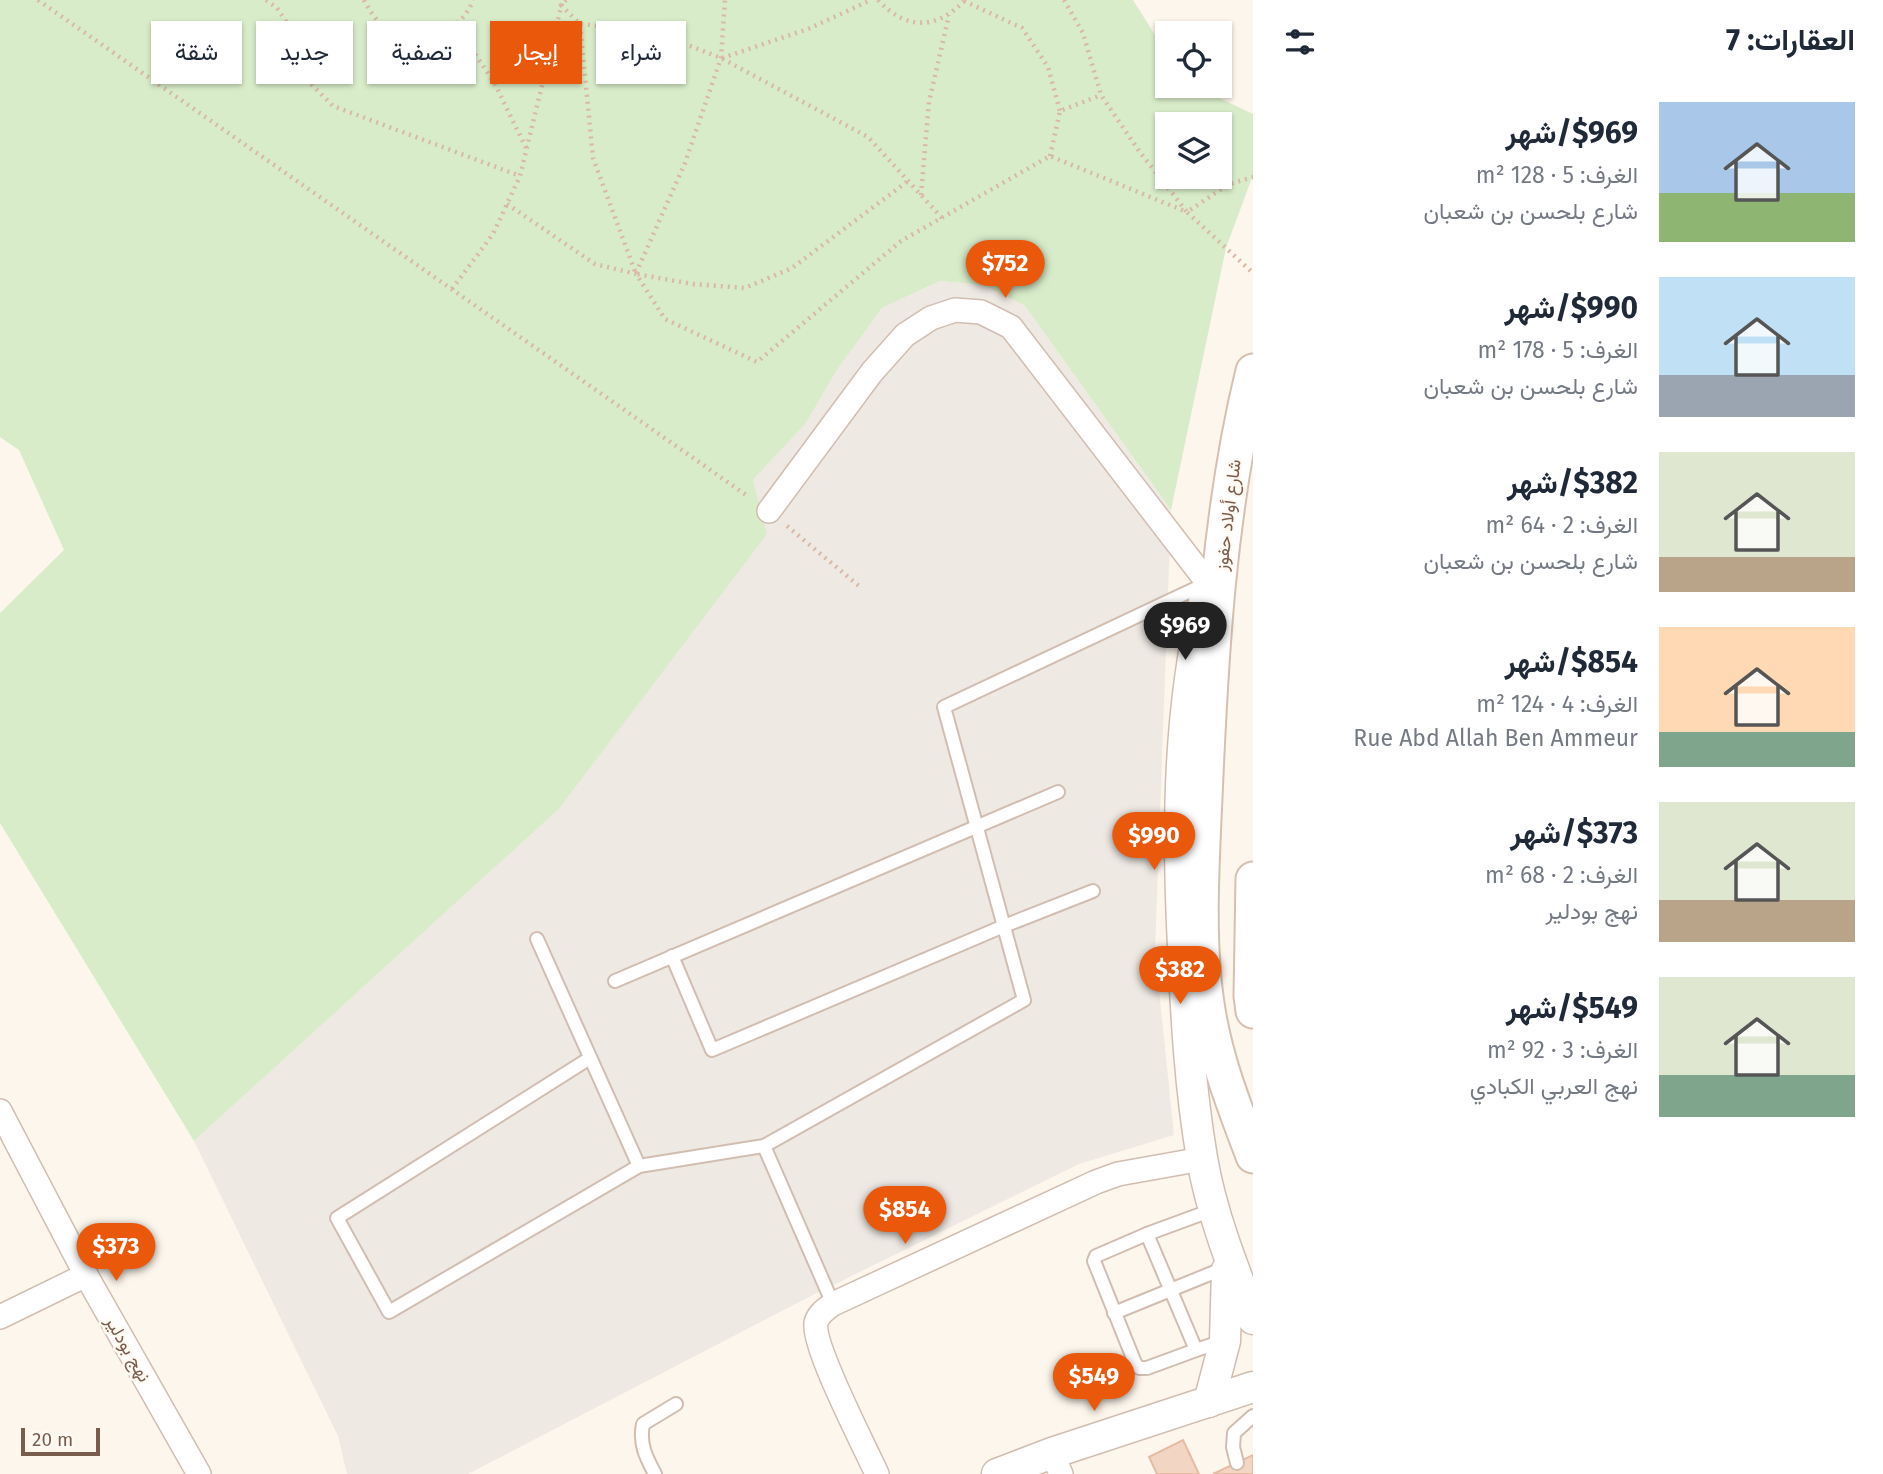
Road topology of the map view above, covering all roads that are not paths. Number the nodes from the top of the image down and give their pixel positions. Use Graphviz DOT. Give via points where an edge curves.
graph roads {
  1 [pos="1253,371"];
  2 [pos="1228,490"];
  3 [pos="769,510"];
  4 [pos="1208,583"];
  5 [pos="1058,792"];
  6 [pos="977,826"];
  7 [pos="1253,879"];
  8 [pos="1093,891"];
  9 [pos="1004,926"];
  10 [pos="537,939"];
  11 [pos="672,956"];
  12 [pos="615,981"];
  13 [pos="1253,1012"];
  14 [pos="590,1058"];
  15 [pos="0,1111"];
  16 [pos="764,1146"];
  17 [pos="1253,1156"];
  18 [pos="1202,1159"];
  19 [pos="639,1166"];
  20 [pos="1215,1209"];
  21 [pos="1147,1234"];
  22 [pos="1227,1260"];
  23 [pos="86,1275"];
  24 [pos="1171,1290"];
  25 [pos="833,1304"];
  26 [pos="1114,1313"];
  27 [pos="0,1317"];
  28 [pos="1253,1319"];
  29 [pos="1225,1341"];
  30 [pos="1196,1350"];
  31 [pos="1253,1387"];
  32 [pos="1209,1402"];
  33 [pos="676,1404"];
  34 [pos="1253,1416"];
  35 [pos="1237,1462"];
  36 [pos="1056,1464"];
  37 [pos="199,1474"];
  38 [pos="655,1474"];
  39 [pos="877,1474"];
  40 [pos="997,1474"];
  1 -- 2 [label="main road, شارع أولاد حفوز"];
  2 -- 4 [label="street"];
  2 -- 17 [label="main road, شارع أولاد حفوز" via="1210,690 1202,971 1227,1087"];
  3 -- 4 [label="street" via="905,335 931,318 955,310 981,312 1011,327"];
  4 -- 6 [label="lane" via="944,707"];
  4 -- 18 [label="street" via="1186,706 1178,849 1186,1030"];
  5 -- 6 [label="lane"];
  6 -- 9 [label="lane"];
  6 -- 11 [label="lane"];
  7 -- 13 [label="main road"];
  8 -- 9 [label="lane"];
  9 -- 11 [label="lane" via="712,1050"];
  9 -- 16 [label="lane" via="1024,1000"];
  10 -- 14 [label="lane"];
  11 -- 12 [label="lane"];
  14 -- 19 [label="lane"];
  14 -- 19 [label="lane" via="337,1218 389,1312"];
  15 -- 23 [label="street, نهج بودلير"];
  16 -- 19 [label="lane"];
  16 -- 25 [label="lane"];
  18 -- 20 [label="street"];
  18 -- 25 [label="street" via="1096,1182"];
  20 -- 21 [label="lane"];
  20 -- 22 [label="street"];
  21 -- 24 [label="lane"];
  21 -- 26 [label="lane" via="1094,1261"];
  22 -- 24 [label="lane"];
  22 -- 28 [label="street"];
  22 -- 29 [label="street"];
  23 -- 27 [label="street"];
  23 -- 37 [label="street, نهج بودلير"];
  24 -- 26 [label="lane"];
  24 -- 30 [label="lane"];
  25 -- 39 [label="street" via="816,1322 819,1347"];
  26 -- 30 [label="lane" via="1139,1368"];
  29 -- 30 [label="lane"];
  29 -- 32 [label="street"];
  31 -- 32 [label="street"];
  32 -- 36 [label="street"];
  33 -- 38 [label="lane" via="643,1424 643,1451"];
  34 -- 35 [label="lane" via="1234,1433"];
  36 -- 40 [label="street"];
}
